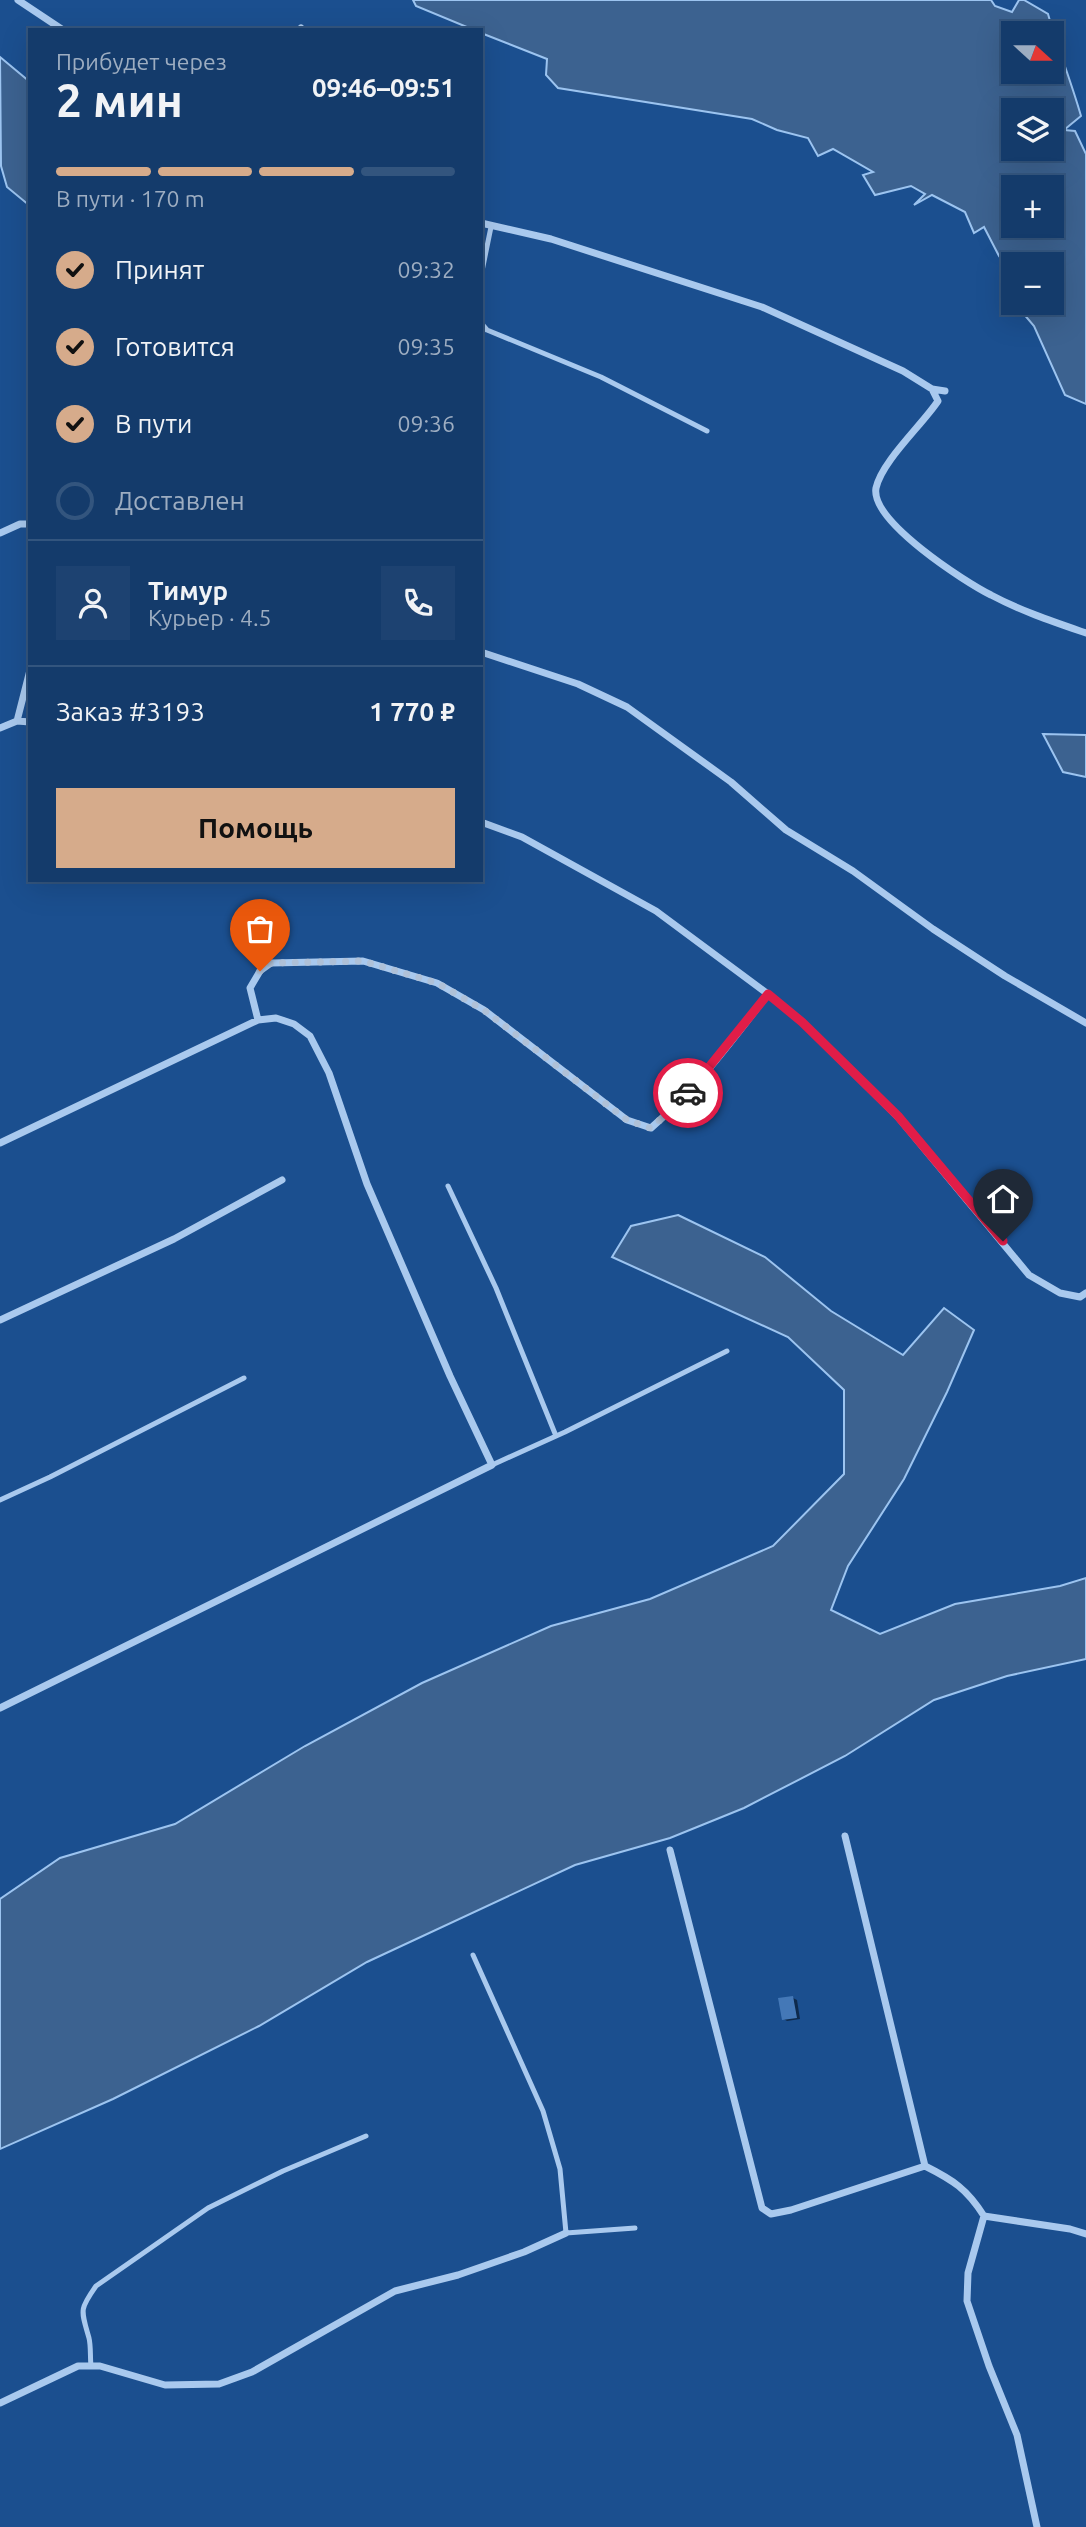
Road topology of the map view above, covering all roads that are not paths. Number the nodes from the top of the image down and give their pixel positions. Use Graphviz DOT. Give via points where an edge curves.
graph roads {
  1 [pos="18,0"];
  2 [pos="60,28"];
  3 [pos="483,224"];
  4 [pos="491,227"];
  5 [pos="483,266"];
  6 [pos="483,325"];
  7 [pos="932,389"];
  8 [pos="945,391"];
  9 [pos="707,431"];
  10 [pos="28,524"];
  11 [pos="0,533"];
  12 [pos="1086,633"];
  13 [pos="483,653"];
  14 [pos="28,678"];
  15 [pos="17,721"];
  16 [pos="28,722"];
  17 [pos="0,728"];
  18 [pos="483,823"];
  19 [pos="768,994"];
  20 [pos="258,1020"];
  21 [pos="1086,1023"];
  22 [pos="0,1143"];
  23 [pos="282,1180"];
  24 [pos="448,1186"];
  25 [pos="1086,1293"];
  26 [pos="0,1320"];
  27 [pos="727,1351"];
  28 [pos="244,1378"];
  29 [pos="556,1436"];
  30 [pos="492,1465"];
  31 [pos="0,1500"];
  32 [pos="0,1708"];
  33 [pos="845,1836"];
  34 [pos="670,1850"];
  35 [pos="473,1955"];
  36 [pos="366,2136"];
  37 [pos="925,2166"];
  38 [pos="984,2216"];
  39 [pos="635,2228"];
  40 [pos="566,2233"];
  41 [pos="1086,2234"];
  42 [pos="91,2366"];
  43 [pos="0,2403"];
  44 [pos="1037,2527"];
  1 -- 2 [label="street"];
  3 -- 4 [label="street"];
  4 -- 5 [label="lane"];
  4 -- 7 [label="street" via="551,239 762,307 903,371"];
  6 -- 9 [label="lane" via="601,377"];
  7 -- 8 [label="street"];
  7 -- 12 [label="street" via="939,401 885,470 876,499 901,532 928,555 990,595"];
  10 -- 11 [label="street"];
  13 -- 21 [label="street" via="578,684 627,707 731,782 786,830 1005,976"];
  14 -- 15 [label="street"];
  15 -- 16 [label="street"];
  15 -- 17 [label="street"];
  18 -- 19 [label="street" via="522,837 656,911"];
  19 -- 20 [label="street" via="677,1106 650,1128 627,1120 484,1010 437,983 363,961 271,963 250,988"];
  19 -- 25 [label="street" via="898,1116 1030,1275 1060,1293 1080,1297"];
  20 -- 22 [label="street"];
  20 -- 30 [label="street" via="276,1018 310,1036 329,1073 368,1184"];
  23 -- 26 [label="street" via="174,1238"];
  24 -- 29 [label="lane" via="496,1288"];
  27 -- 29 [label="lane"];
  28 -- 31 [label="lane"];
  29 -- 30 [label="lane"];
  30 -- 32 [label="street"];
  33 -- 37 [label="street"];
  34 -- 37 [label="street" via="762,2208 771,2214 791,2210"];
  35 -- 40 [label="lane" via="543,2111 560,2169"];
  36 -- 42 [label="lane" via="208,2208 96,2286 84,2303 82,2319"];
  37 -- 38 [label="street" via="952,2179 972,2196"];
  38 -- 41 [label="street"];
  38 -- 44 [label="street" via="968,2273 968,2301 1017,2435"];
  39 -- 40 [label="lane"];
  40 -- 42 [label="street" via="458,2275 395,2291 252,2372 219,2384 165,2385"];
  42 -- 43 [label="street" via="78,2366"];
}
